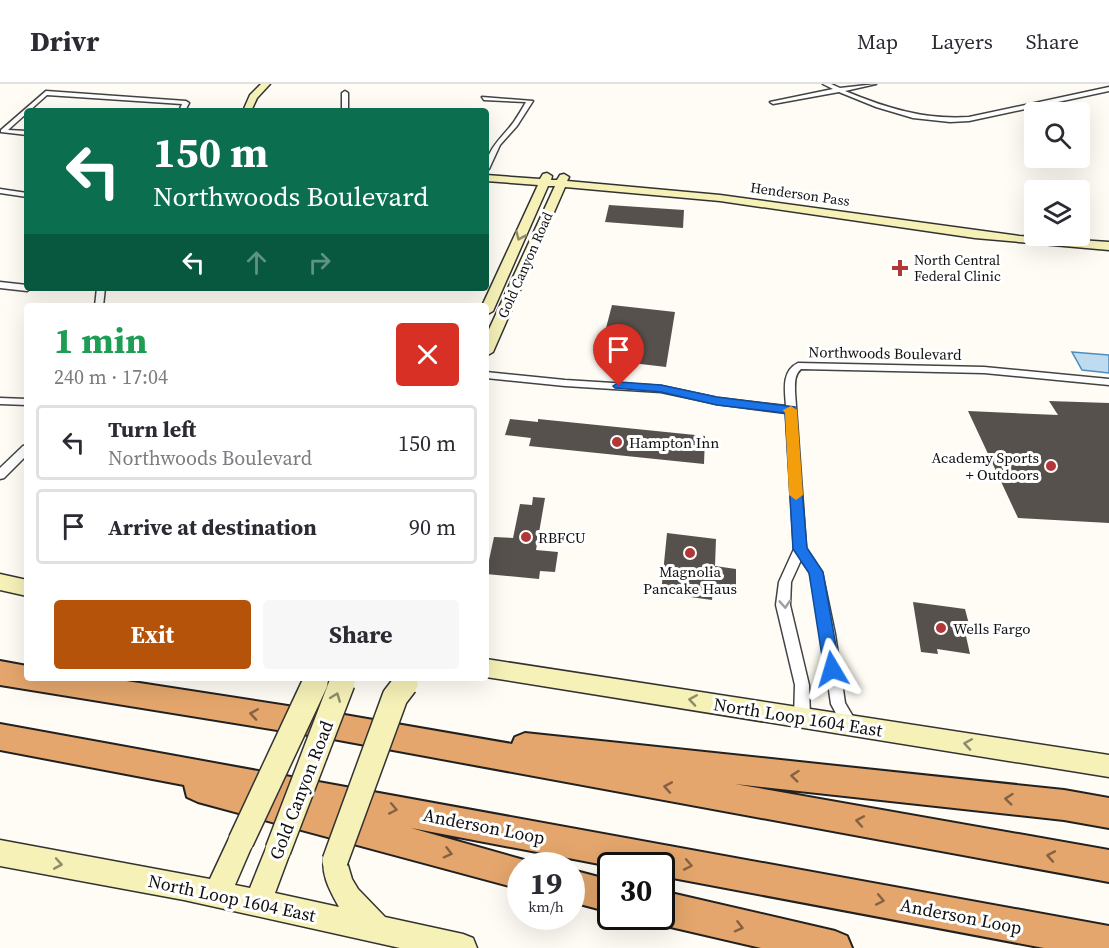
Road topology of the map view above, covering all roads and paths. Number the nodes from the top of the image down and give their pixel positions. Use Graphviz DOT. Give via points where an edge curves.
graph roads {
  1 [pos="826,84"];
  2 [pos="873,84"];
  3 [pos="270,86"];
  4 [pos="1109,89"];
  5 [pos="839,90"];
  6 [pos="345,93"];
  7 [pos="484,98"];
  8 [pos="773,102"];
  9 [pos="262,104"];
  10 [pos="29,108"];
  11 [pos="184,108"];
  12 [pos="248,108"];
  13 [pos="345,108"];
  14 [pos="24,112"];
  15 [pos="24,133"];
  16 [pos="489,164"];
  17 [pos="489,170"];
  18 [pos="489,178"];
  19 [pos="545,179"];
  20 [pos="562,181"];
  21 [pos="0,191"];
  22 [pos="24,195"];
  23 [pos="1024,233"];
  24 [pos="1090,237"];
  25 [pos="1109,238"];
  26 [pos="1109,246"];
  27 [pos="0,285"];
  28 [pos="24,288"];
  29 [pos="489,304"];
  30 [pos="489,345"];
  31 [pos="489,375"];
  32 [pos="1109,382"];
  33 [pos="0,401"];
  34 [pos="24,402"];
  35 [pos="791,410"];
  36 [pos="24,452"];
  37 [pos="0,475"];
  38 [pos="800,549"];
  39 [pos="0,582"];
  40 [pos="24,587"];
  41 [pos="489,668"];
  42 [pos="0,673"];
  43 [pos="24,677"];
  44 [pos="47,681"];
  45 [pos="317,681"];
  46 [pos="343,681"];
  47 [pos="409,681"];
  48 [pos="802,718"];
  49 [pos="850,725"];
  50 [pos="333,726"];
  51 [pos="13,739"];
  52 [pos="1109,766"];
  53 [pos="1109,813"];
  54 [pos="0,853"];
  55 [pos="1109,866"];
  56 [pos="507,870"];
  57 [pos="217,894"];
  58 [pos="258,903"];
  59 [pos="675,911"];
  60 [pos="379,930"];
  61 [pos="1109,944"];
  62 [pos="464,948"];
  63 [pos="835,948"];
  1 -- 5 [label="street"];
  2 -- 5 [label="street"];
  3 -- 9 [label="street"];
  3 -- 12 [label="street" via="253,97"];
  4 -- 5 [label="street" via="948,121 895,112"];
  5 -- 8 [label="street"];
  6 -- 13 [label="street"];
  7 -- 16 [label="street" via="530,101 498,144"];
  10 -- 11 [label="street" via="46,93 186,103"];
  14 -- 15 [label="street" via="3,131"];
  17 -- 19 [label="street, Henderson Pass"];
  18 -- 19 [label="street, Henderson Pass"];
  19 -- 20 [label="street, Henderson Pass"];
  19 -- 29 [label="street, Gold Canyon Road, one-way"];
  20 -- 23 [label="street, Henderson Pass" via="753,195"];
  20 -- 26 [label="street, Henderson Pass" via="751,201 936,231"];
  20 -- 30 [label="street, Gold Canyon Road"];
  21 -- 22 [label="street"];
  24 -- 25 [label="street"];
  27 -- 28 [label="street"];
  31 -- 35 [label="street" via="661,389"];
  32 -- 35 [label="street, Northwoods Boulevard" via="984,370 798,366 790,377"];
  33 -- 34 [label="street"];
  35 -- 38 [label="street"];
  36 -- 37 [label="street"];
  38 -- 48 [label="street, one-way" via="785,582 783,605 802,685"];
  38 -- 49 [label="street" via="816,572 838,704"];
  39 -- 40 [label="street"];
  48 -- 41 [label="street, North Loop 1604 East, one-way"];
  42 -- 43 [label="highway"];
  50 -- 44 [label="highway, one-way"];
  45 -- 57 [label="street, Gold Canyon Road, bridge"];
  58 -- 46 [label="street, Gold Canyon Road, one-way, bridge"];
  47 -- 60 [label="street, bridge" via="395,697 335,861 344,894"];
  48 -- 49 [label="street, North Loop 1604 East"];
  52 -- 49 [label="street, North Loop 1604 East, one-way"];
  53 -- 50 [label="highway, one-way"];
  55 -- 50 [label="highway, one-way"];
  51 -- 56 [label="highway, one-way"];
  51 -- 61 [label="highway, Anderson Loop, one-way"];
  54 -- 57 [label="street, North Loop 1604 East, one-way"];
  57 -- 58 [label="street, North Loop 1604 East"];
  58 -- 60 [label="street, North Loop 1604 East"];
  59 -- 63 [label="highway, one-way"];
  60 -- 62 [label="street, North Loop 1604 East"];
}
